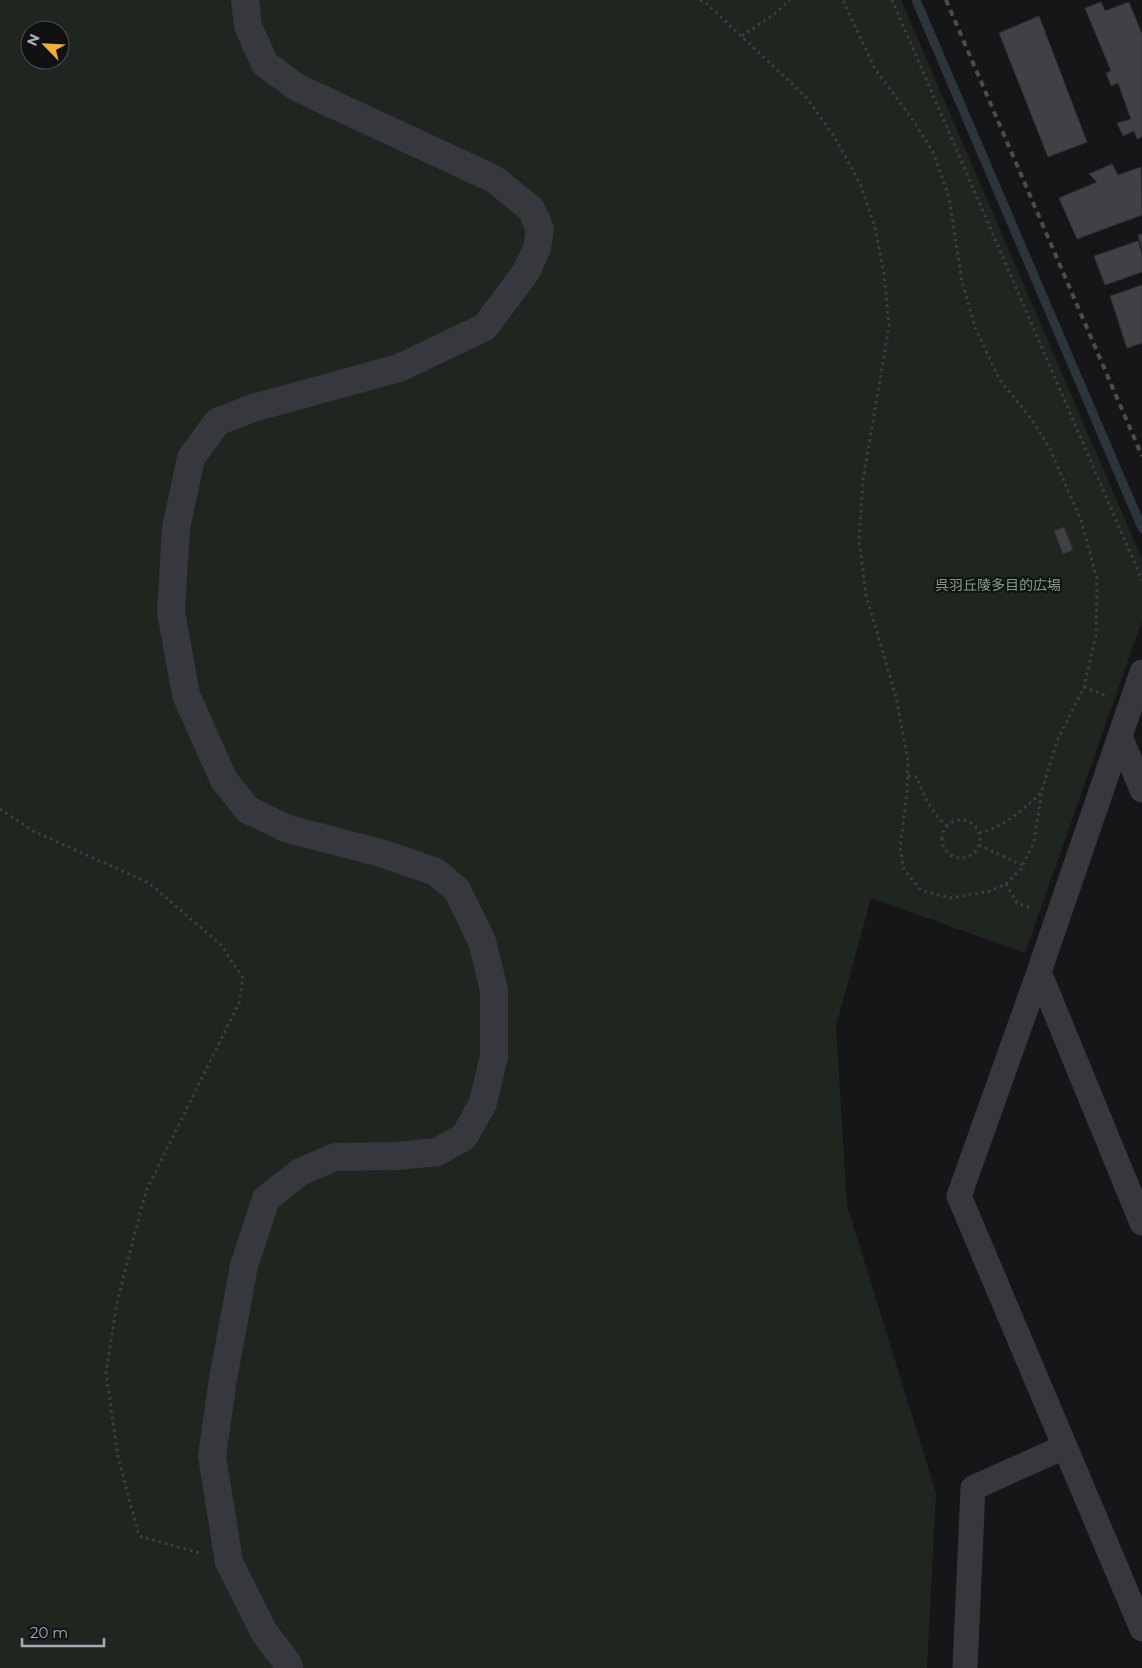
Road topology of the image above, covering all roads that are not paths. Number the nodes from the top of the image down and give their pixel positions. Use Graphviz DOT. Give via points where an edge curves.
graph roads {
  1 [pos="245,0"];
  2 [pos="1142,672"];
  3 [pos="1120,736"];
  4 [pos="1142,790"];
  5 [pos="1039,972"];
  6 [pos="1142,1223"];
  7 [pos="1064,1447"];
  8 [pos="1142,1629"];
  9 [pos="289,1668"];
  10 [pos="965,1668"];
  1 -- 9 [label="street" via="248,26 265,64 298,88 494,179 531,209 540,229 537,248 526,272 485,327 399,368 253,408 216,422 191,458 176,528 171,612 186,695 224,780 248,810 288,829 382,853 436,872 457,890 482,941 494,990 494,1056 483,1103 464,1137 437,1152 335,1157 300,1172 266,1199 244,1266 212,1456 229,1562 264,1632"];
  2 -- 3 [label="street"];
  3 -- 4 [label="street"];
  3 -- 5 [label="street"];
  5 -- 6 [label="street"];
  5 -- 7 [label="street" via="959,1196"];
  7 -- 8 [label="street"];
  7 -- 10 [label="street" via="973,1488"];
}
